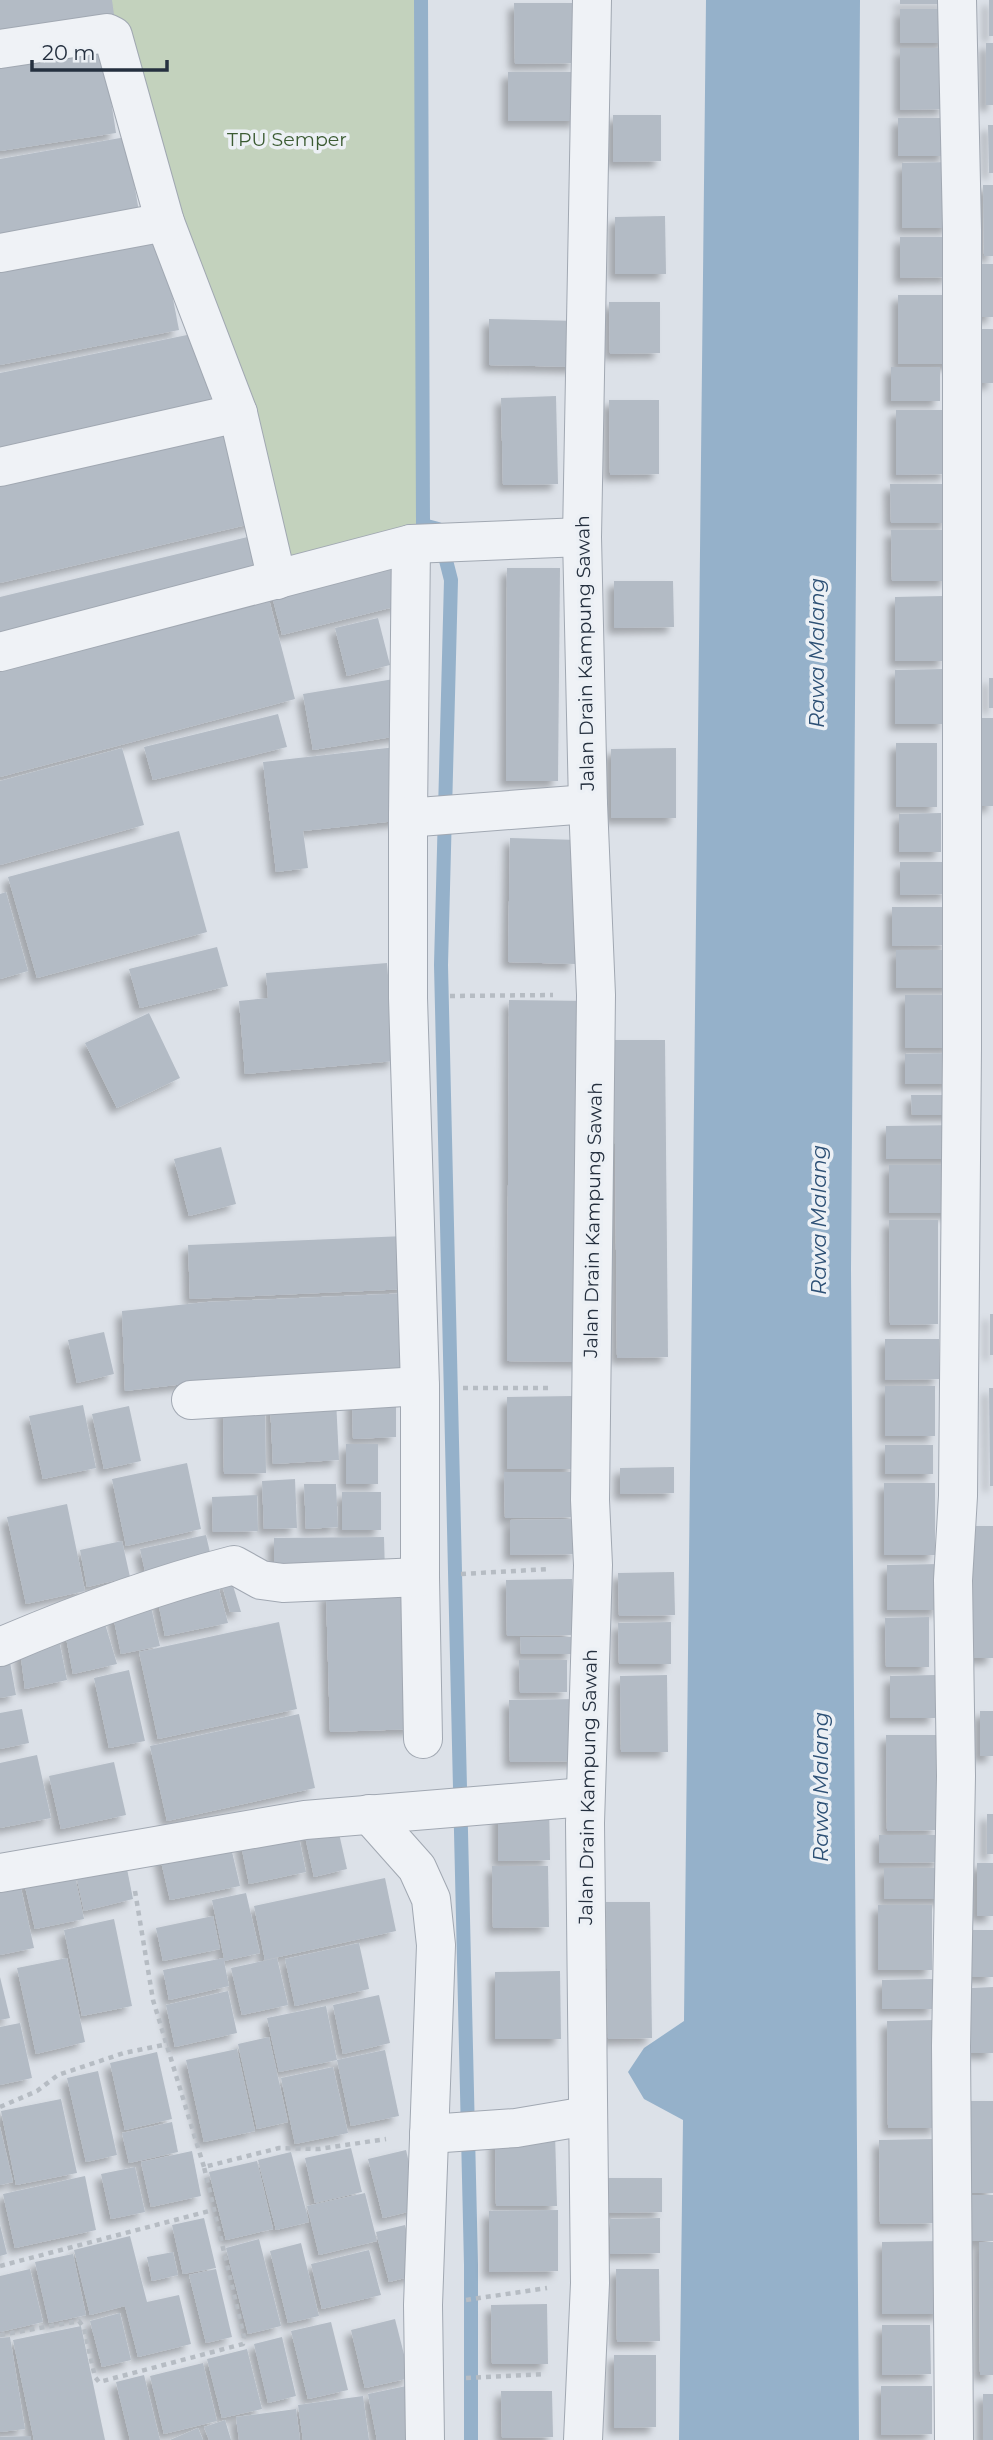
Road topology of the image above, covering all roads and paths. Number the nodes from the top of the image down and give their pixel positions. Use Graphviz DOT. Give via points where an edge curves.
graph roads {
  1 [pos="592,0"];
  2 [pos="957,0"];
  3 [pos="0,49"];
  4 [pos="165,222"];
  5 [pos="0,253"];
  6 [pos="238,413"];
  7 [pos="0,467"];
  8 [pos="582,537"];
  9 [pos="422,543"];
  10 [pos="277,580"];
  11 [pos="0,652"];
  12 [pos="588,804"];
  13 [pos="413,816"];
  14 [pos="506,995"];
  15 [pos="443,996"];
  16 [pos="437,1387"];
  17 [pos="506,1388"];
  18 [pos="191,1400"];
  19 [pos="593,1565"];
  20 [pos="499,1573"];
  21 [pos="420,1577"];
  22 [pos="0,1647"];
  23 [pos="423,1739"];
  24 [pos="585,1797"];
  25 [pos="369,1814"];
  26 [pos="127,1851"];
  27 [pos="0,1873"];
  28 [pos="168,2044"];
  29 [pos="0,2107"];
  30 [pos="587,2116"];
  31 [pos="439,2134"];
  32 [pos="204,2167"];
  33 [pos="214,2210"];
  34 [pos="0,2266"];
  35 [pos="590,2283"];
  36 [pos="497,2295"];
  37 [pos="0,2335"];
  38 [pos="425,2440"];
  39 [pos="583,2440"];
  40 [pos="954,2440"];
  1 -- 8 [label="street, Jalan Drain Kampung Sawah"];
  2 -- 40 [label="street" via="962,229 962,1048 958,1496 953,1580"];
  3 -- 4 [label="street" via="107,33 113,36"];
  4 -- 5 [label="street"];
  4 -- 6 [label="street"];
  6 -- 7 [label="street"];
  6 -- 10 [label="street"];
  8 -- 9 [label="street"];
  8 -- 12 [label="street, Jalan Drain Kampung Sawah"];
  9 -- 10 [label="street"];
  9 -- 13 [label="street"];
  10 -- 11 [label="street"];
  12 -- 13 [label="street"];
  12 -- 19 [label="street, Jalan Drain Kampung Sawah" via="596,995"];
  13 -- 16 [label="street" via="408,998"];
  14 -- 15 [label="path"];
  16 -- 17 [label="path"];
  16 -- 18 [label="street"];
  16 -- 21 [label="street"];
  19 -- 20 [label="path"];
  19 -- 24 [label="street, Jalan Drain Kampung Sawah"];
  21 -- 22 [label="street" via="283,1583 261,1580 234,1565 87,1611"];
  21 -- 23 [label="street"];
  24 -- 25 [label="street"];
  24 -- 30 [label="street, Jalan Drain Kampung Sawah"];
  25 -- 26 [label="street" via="305,1820"];
  25 -- 31 [label="street" via="416,1868 431,1899"];
  26 -- 27 [label="street"];
  26 -- 28 [label="path" via="153,2000"];
  28 -- 29 [label="path" via="58,2074 37,2091"];
  28 -- 32 [label="path"];
  30 -- 31 [label="street" via="516,2129"];
  30 -- 35 [label="street, Jalan Drain Kampung Sawah"];
  31 -- 32 [label="path" via="319,2149 279,2148"];
  31 -- 38 [label="street" via="423,2305"];
  32 -- 33 [label="path"];
  33 -- 34 [label="path"];
  33 -- 37 [label="path" via="243,2344 100,2382 79,2321"];
  35 -- 36 [label="path"];
  35 -- 39 [label="street, Jalan Drain Kampung Sawah"];
}
